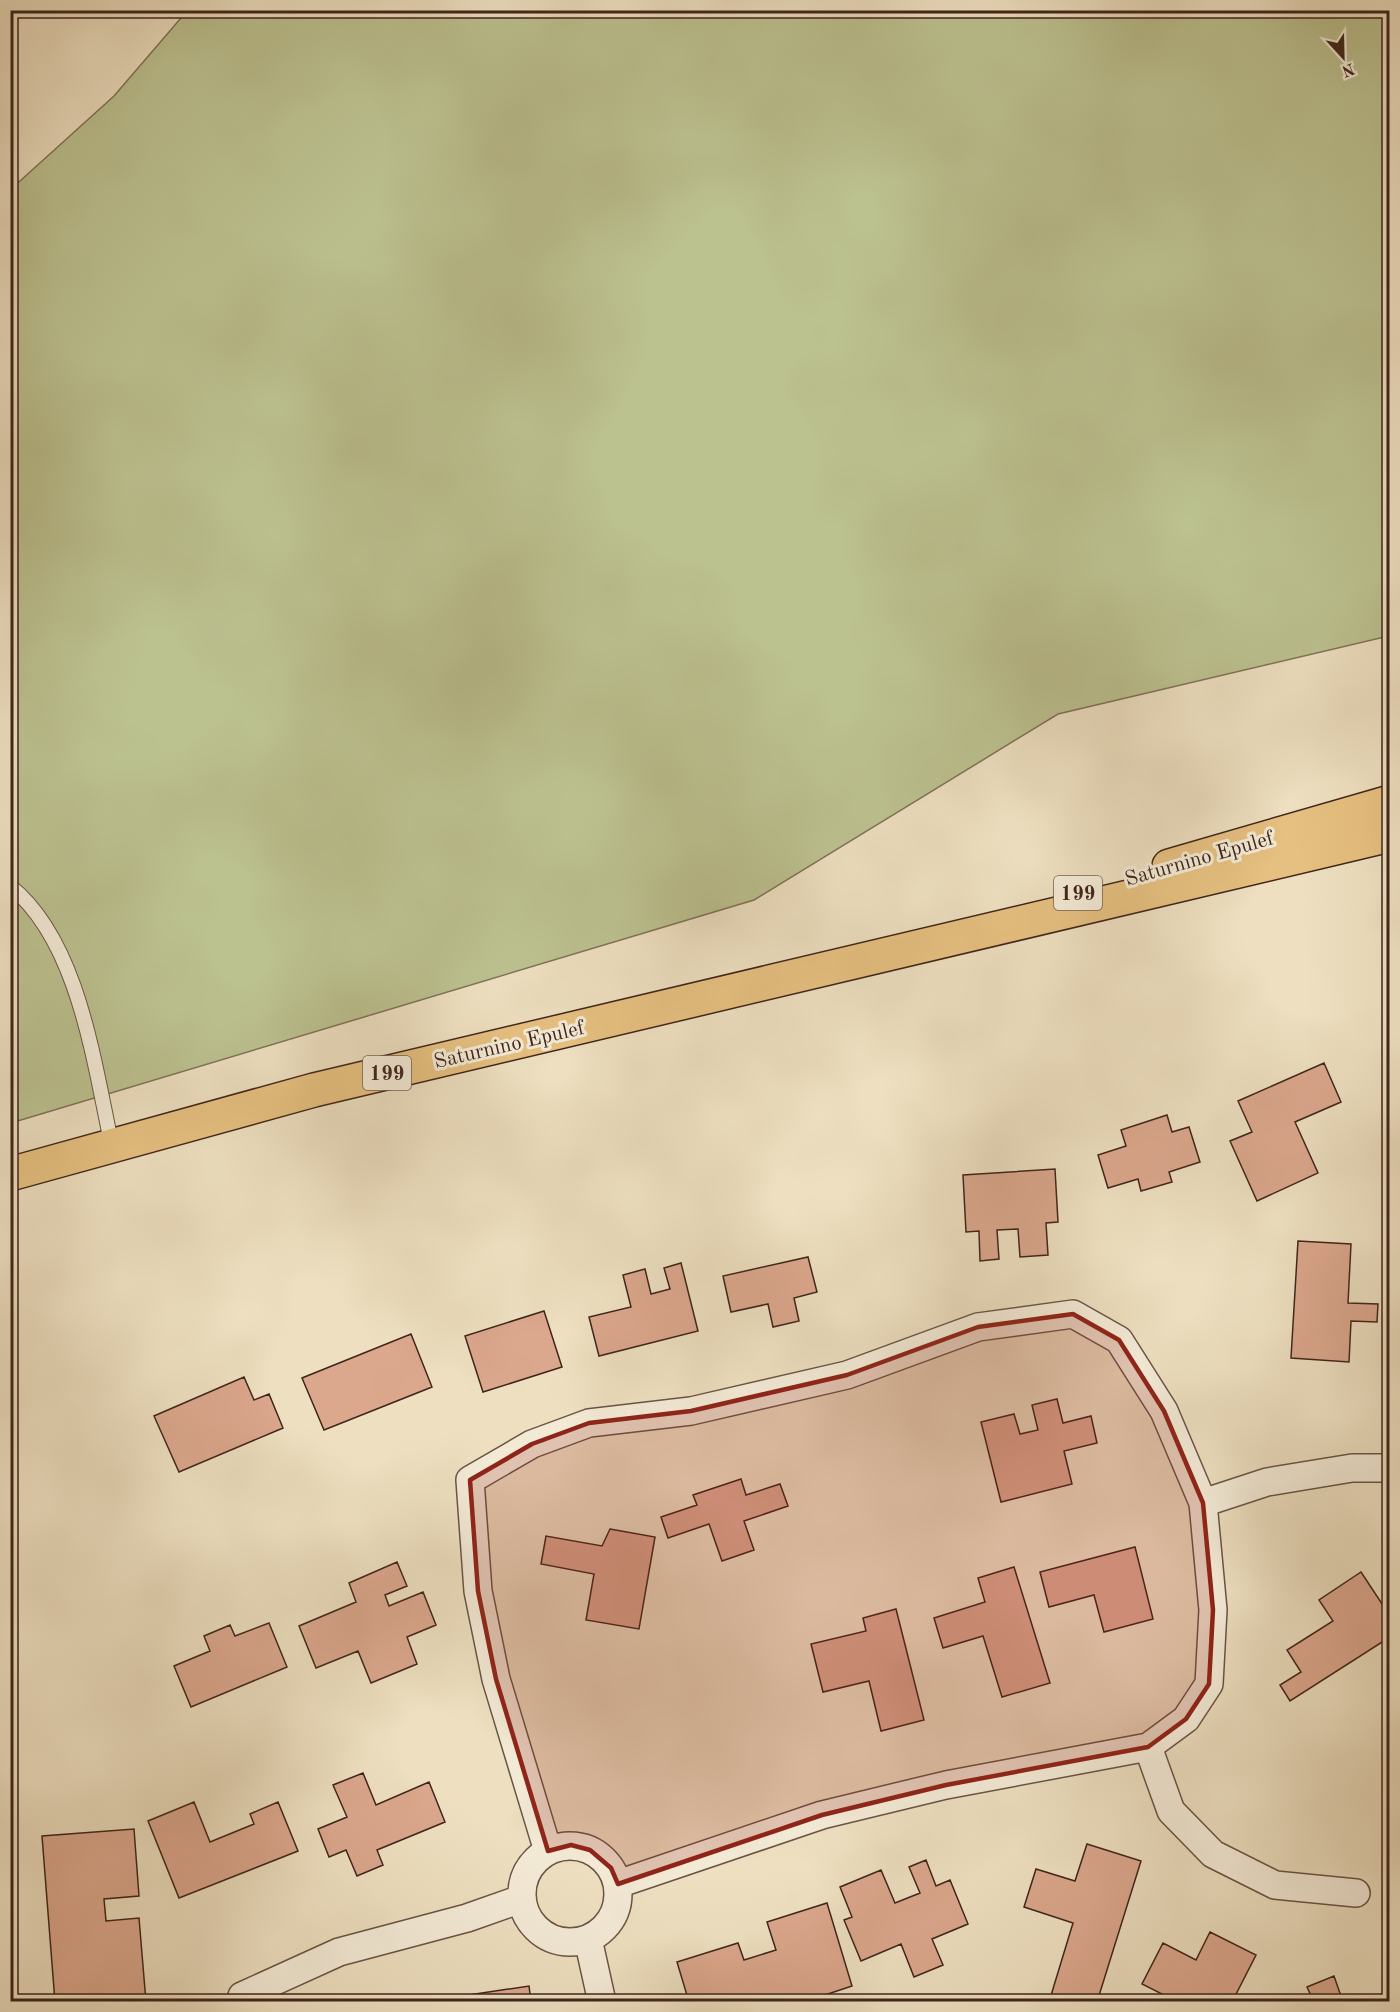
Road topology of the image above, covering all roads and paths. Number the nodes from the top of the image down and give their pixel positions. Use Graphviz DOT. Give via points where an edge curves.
graph roads {
  1 [pos="1389,802"];
  2 [pos="1389,835"];
  3 [pos="10,886"];
  4 [pos="766,983"];
  5 [pos="112,1146"];
  6 [pos="10,1174"];
  7 [pos="1389,1468"];
  8 [pos="1203,1503"];
  9 [pos="1148,1747"];
  10 [pos="548,1851"];
  11 [pos="618,1884"];
  12 [pos="1356,1893"];
  13 [pos="521,1899"];
  14 [pos="588,1939"];
  15 [pos="242,1996"];
  16 [pos="602,2001"];
  1 -- 4 [label="main road, Saturnino Epulef / 199"];
  2 -- 4 [label="main road, Saturnino Epulef / 199"];
  3 -- 5 [label="lane" via="41,917 82,1006"];
  4 -- 5 [label="main road, Saturnino Epulef / 199" via="314,1090"];
  5 -- 6 [label="main road, Saturnino Epulef / 199"];
  7 -- 8 [label="street" via="1352,1468 1268,1482"];
  8 -- 9 [label="street" via="1214,1610 1209,1684 1186,1719"];
  8 -- 10 [label="street" via="1164,1411 1119,1340 1073,1314 978,1327 847,1375 691,1411 589,1423 532,1444 470,1480 478,1591 496,1679"];
  9 -- 11 [label="street" via="946,1785 822,1815"];
  9 -- 12 [label="street" via="1171,1811 1213,1854 1275,1884"];
  10 -- 11 [label="street" via="571,1845 590,1850 604,1859"];
  10 -- 13 [label="street" via="529,1868 522,1883"];
  11 -- 14 [label="street" via="614,1914 603,1930"];
  13 -- 14 [label="street" via="527,1918 538,1931 563,1943"];
  13 -- 15 [label="street" via="339,1952"];
  14 -- 16 [label="street"];
}
